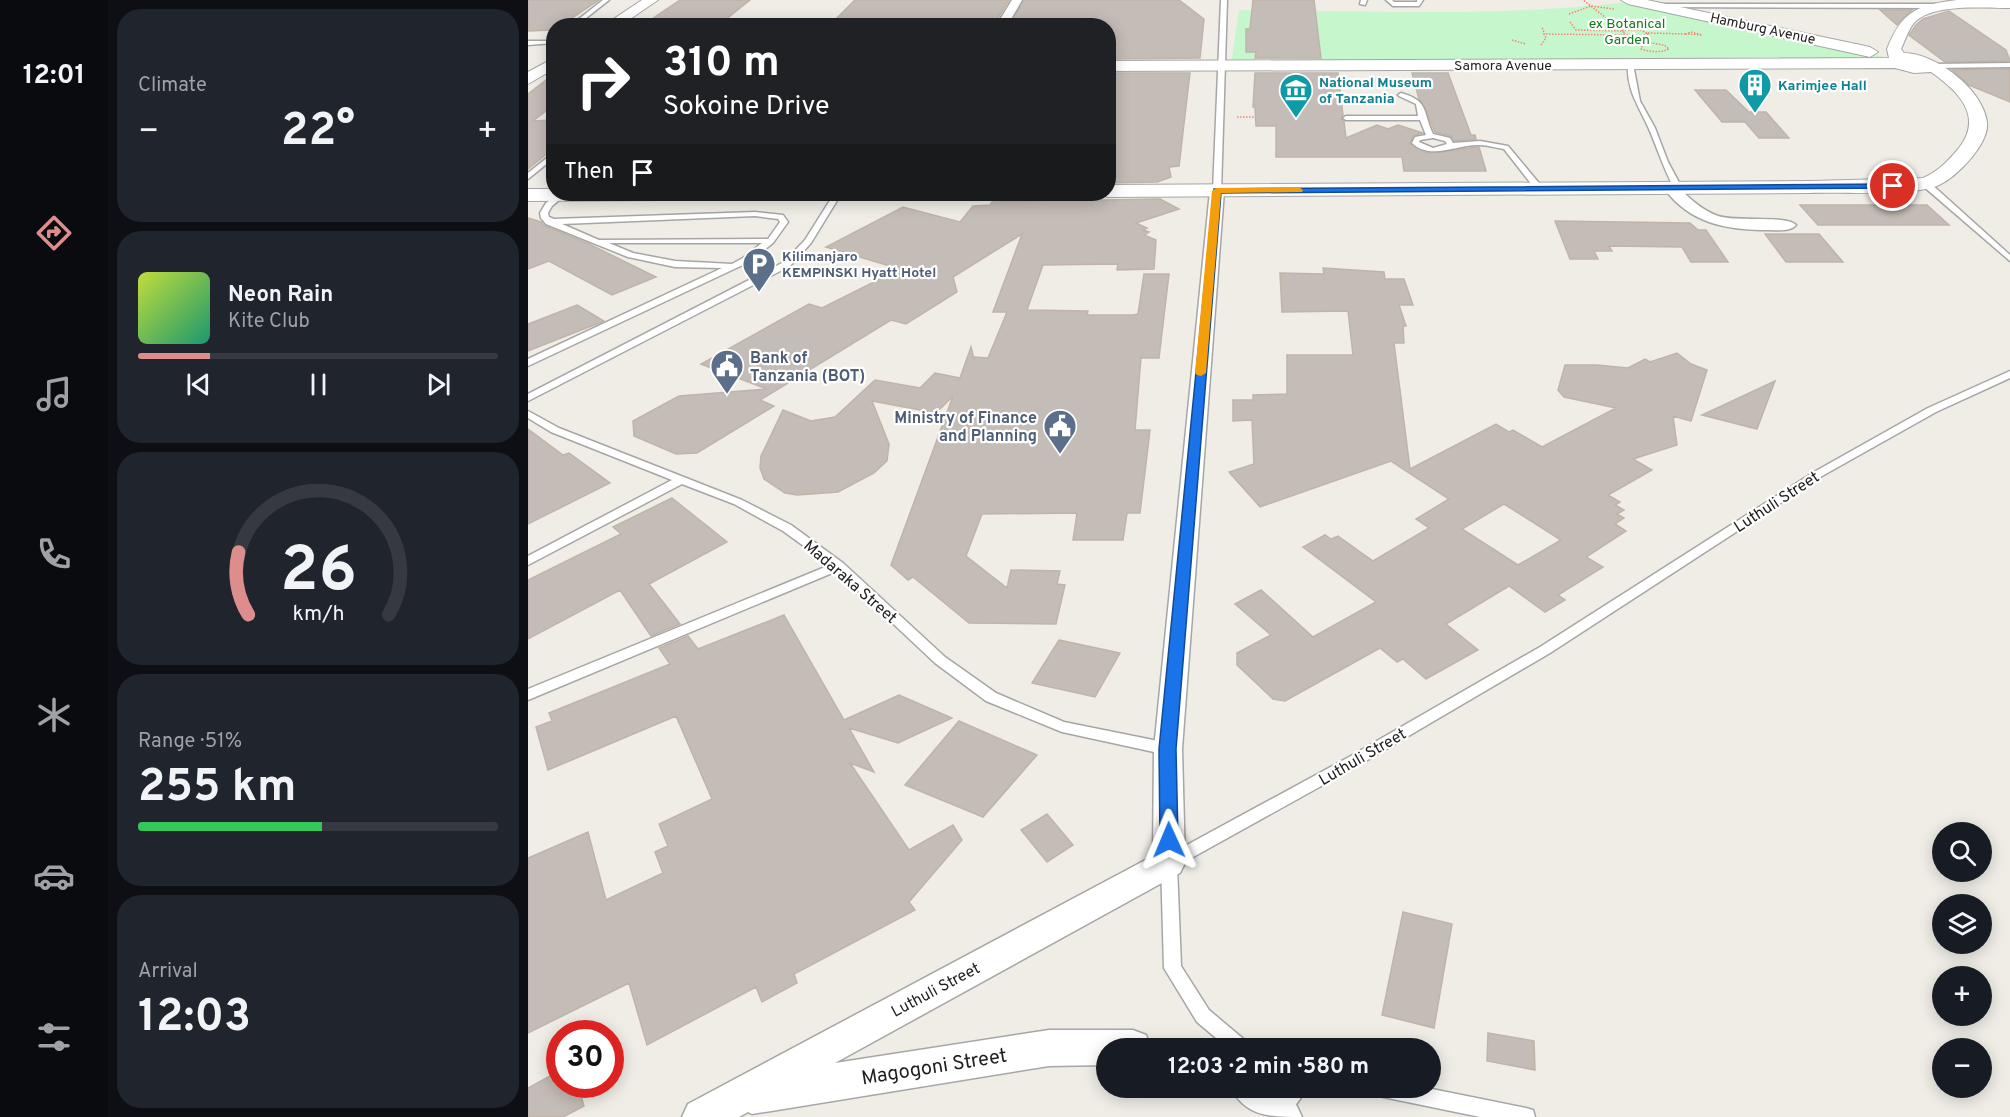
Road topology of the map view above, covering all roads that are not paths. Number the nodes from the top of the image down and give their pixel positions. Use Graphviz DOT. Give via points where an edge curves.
graph roads {
  1 [pos="606,0"];
  2 [pos="651,0"];
  3 [pos="1017,0"];
  4 [pos="1224,0"];
  5 [pos="1389,0"];
  6 [pos="1420,0"];
  7 [pos="1628,0"];
  8 [pos="1977,2"];
  9 [pos="2010,4"];
  10 [pos="1660,6"];
  11 [pos="1942,6"];
  12 [pos="582,18"];
  13 [pos="623,18"];
  14 [pos="1006,18"];
  15 [pos="528,43"];
  16 [pos="546,43"];
  17 [pos="1903,62"];
  18 [pos="1630,64"];
  19 [pos="546,65"];
  20 [pos="1220,65"];
  21 [pos="2010,65"];
  22 [pos="1116,66"];
  23 [pos="1934,66"];
  24 [pos="528,67"];
  25 [pos="546,68"];
  26 [pos="528,79"];
  27 [pos="1401,95"];
  28 [pos="1968,96"];
  29 [pos="1346,118"];
  30 [pos="1422,118"];
  31 [pos="1430,135"];
  32 [pos="1451,145"];
  33 [pos="546,161"];
  34 [pos="528,177"];
  35 [pos="1926,184"];
  36 [pos="1539,188"];
  37 [pos="1674,188"];
  38 [pos="1116,191"];
  39 [pos="1216,191"];
  40 [pos="528,195"];
  41 [pos="546,195"];
  42 [pos="554,201"];
  43 [pos="833,201"];
  44 [pos="549,222"];
  45 [pos="1788,225"];
  46 [pos="770,241"];
  47 [pos="595,242"];
  48 [pos="2010,259"];
  49 [pos="735,266"];
  50 [pos="528,363"];
  51 [pos="2010,374"];
  52 [pos="528,398"];
  53 [pos="528,414"];
  54 [pos="683,479"];
  55 [pos="528,561"];
  56 [pos="839,566"];
  57 [pos="528,694"];
  58 [pos="1168,749"];
  59 [pos="1169,863"];
  60 [pos="1229,1038"];
  61 [pos="1096,1048"];
  62 [pos="735,1097"];
  63 [pos="1271,1098"];
  64 [pos="1432,1098"];
  65 [pos="1286,1105"];
  66 [pos="701,1117"];
  67 [pos="1526,1117"];
  1 -- 12 [label="lane"];
  2 -- 13 [label="street"];
  3 -- 14 [label="street"];
  4 -- 20 [label="lane"];
  5 -- 6 [label="lane" via="1393,4 1414,5"];
  7 -- 10 [label="street, Hamburg Avenue"];
  8 -- 9 [label="street"];
  8 -- 11 [label="street"];
  10 -- 11 [label="lane"];
  10 -- 17 [label="street, Hamburg Avenue"];
  11 -- 17 [label="street" via="1919,12 1910,19 1899,35 1908,51"];
  15 -- 16 [label="lane"];
  17 -- 18 [label="street, Samora Avenue"];
  17 -- 23 [label="street, Samora Avenue" via="1922,69"];
  17 -- 28 [label="street"];
  18 -- 20 [label="street, Samora Avenue"];
  18 -- 37 [label="lane" via="1637,101 1652,128"];
  19 -- 24 [label="street"];
  20 -- 22 [label="street, Samora Avenue"];
  20 -- 39 [label="lane"];
  21 -- 23 [label="lane"];
  23 -- 28 [label="street"];
  25 -- 26 [label="street"];
  27 -- 30 [label="lane" via="1419,103"];
  28 -- 35 [label="street" via="1980,122 1974,141 1953,169"];
  29 -- 30 [label="lane"];
  30 -- 31 [label="lane"];
  31 -- 32 [label="lane" via="1448,139"];
  31 -- 32 [label="lane" via="1417,138 1415,143 1432,149"];
  32 -- 36 [label="lane" via="1480,143 1506,147"];
  33 -- 34 [label="lane"];
  35 -- 37 [label="street"];
  35 -- 48 [label="lane"];
  36 -- 37 [label="street"];
  36 -- 39 [label="street"];
  37 -- 45 [label="street" via="1690,208 1720,223"];
  38 -- 39 [label="street"];
  39 -- 58 [label="street"];
  40 -- 41 [label="street"];
  42 -- 44 [label="lane" via="544,213"];
  43 -- 52 [label="lane" via="808,241 787,264"];
  44 -- 46 [label="lane" via="770,214 784,222"];
  44 -- 47 [label="lane"];
  46 -- 47 [label="lane"];
  46 -- 49 [label="lane" via="757,254"];
  47 -- 49 [label="lane" via="654,261"];
  49 -- 50 [label="lane"];
  51 -- 59 [label="lane, Luthuli Street" via="1932,410 1818,474 1545,650"];
  53 -- 54 [label="lane, Madaraka Street" via="555,430"];
  54 -- 55 [label="lane"];
  54 -- 56 [label="lane, Madaraka Street" via="787,528"];
  56 -- 57 [label="lane"];
  56 -- 58 [label="lane, Madaraka Street" via="940,660 991,698 1062,727"];
  58 -- 59 [label="street"];
  59 -- 60 [label="lane" via="1173,968 1203,1016"];
  59 -- 62 [label="street, Luthuli Street"];
  61 -- 62 [label="street, Magogoni Street" via="1049,1048"];
  62 -- 66 [label="street, Luthuli Street"];
  63 -- 65 [label="street"];
  64 -- 67 [label="lane"];
}
